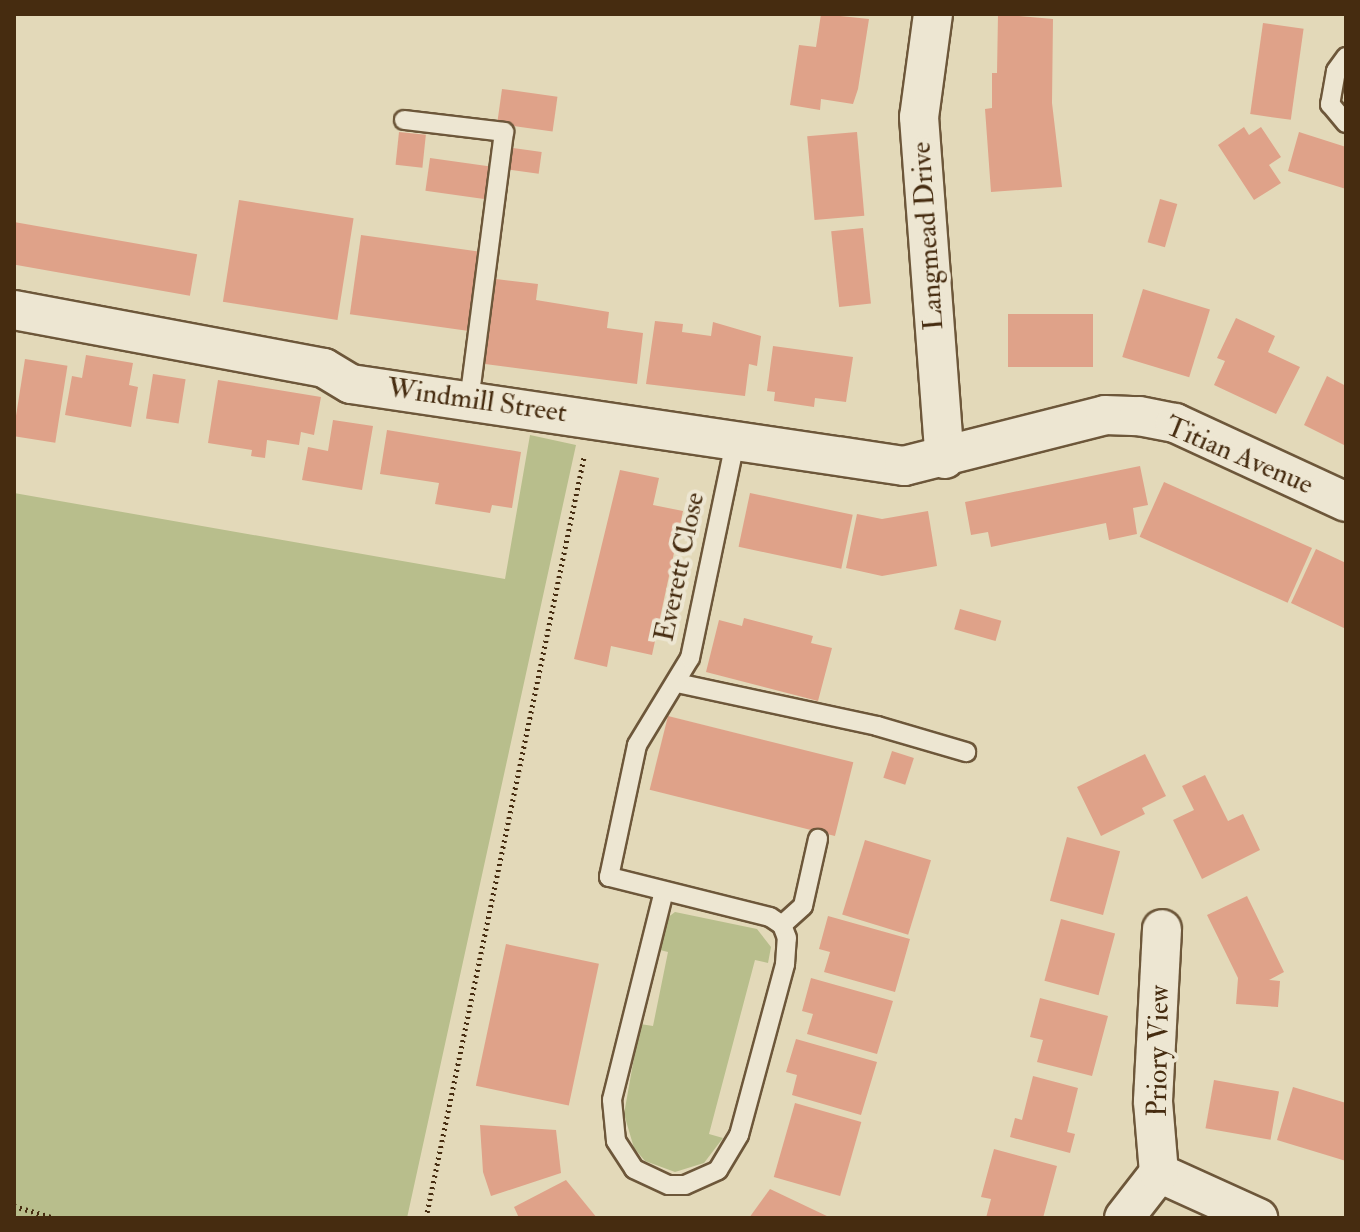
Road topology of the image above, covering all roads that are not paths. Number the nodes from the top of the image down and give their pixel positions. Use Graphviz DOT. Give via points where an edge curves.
graph roads {
  1 [pos="933,14"];
  2 [pos="1346,57"];
  3 [pos="404,120"];
  4 [pos="1346,123"];
  5 [pos="14,310"];
  6 [pos="469,400"];
  7 [pos="735,443"];
  8 [pos="945,459"];
  9 [pos="1346,502"];
  10 [pos="677,683"];
  11 [pos="966,752"];
  12 [pos="818,839"];
  13 [pos="664,891"];
  14 [pos="782,925"];
  15 [pos="1162,929"];
  16 [pos="1159,1173"];
  17 [pos="1124,1218"];
  18 [pos="1258,1218"];
  1 -- 8 [label="street, Langmead Drive" via="919,117"];
  2 -- 4 [label="lane" via="1336,71 1330,104"];
  3 -- 6 [label="lane" via="504,132"];
  5 -- 6 [label="street, Windmill Street" via="324,368 351,384"];
  6 -- 7 [label="street, Windmill Street"];
  7 -- 8 [label="street, Windmill Street" via="904,466"];
  7 -- 10 [label="lane, Everett Close" via="690,658"];
  8 -- 9 [label="street, Titian Avenue" via="1105,415 1139,416 1175,423"];
  10 -- 11 [label="lane" via="877,726"];
  10 -- 13 [label="lane, Everett Close" via="637,745 609,877"];
  12 -- 14 [label="lane" via="803,906"];
  13 -- 14 [label="lane"];
  13 -- 14 [label="lane" via="612,1100 623,1156 634,1169 669,1185 685,1185 718,1170 739,1135 785,964"];
  15 -- 16 [label="street, Priory View" via="1153,1101"];
  16 -- 17 [label="street"];
  16 -- 18 [label="street"];
}
